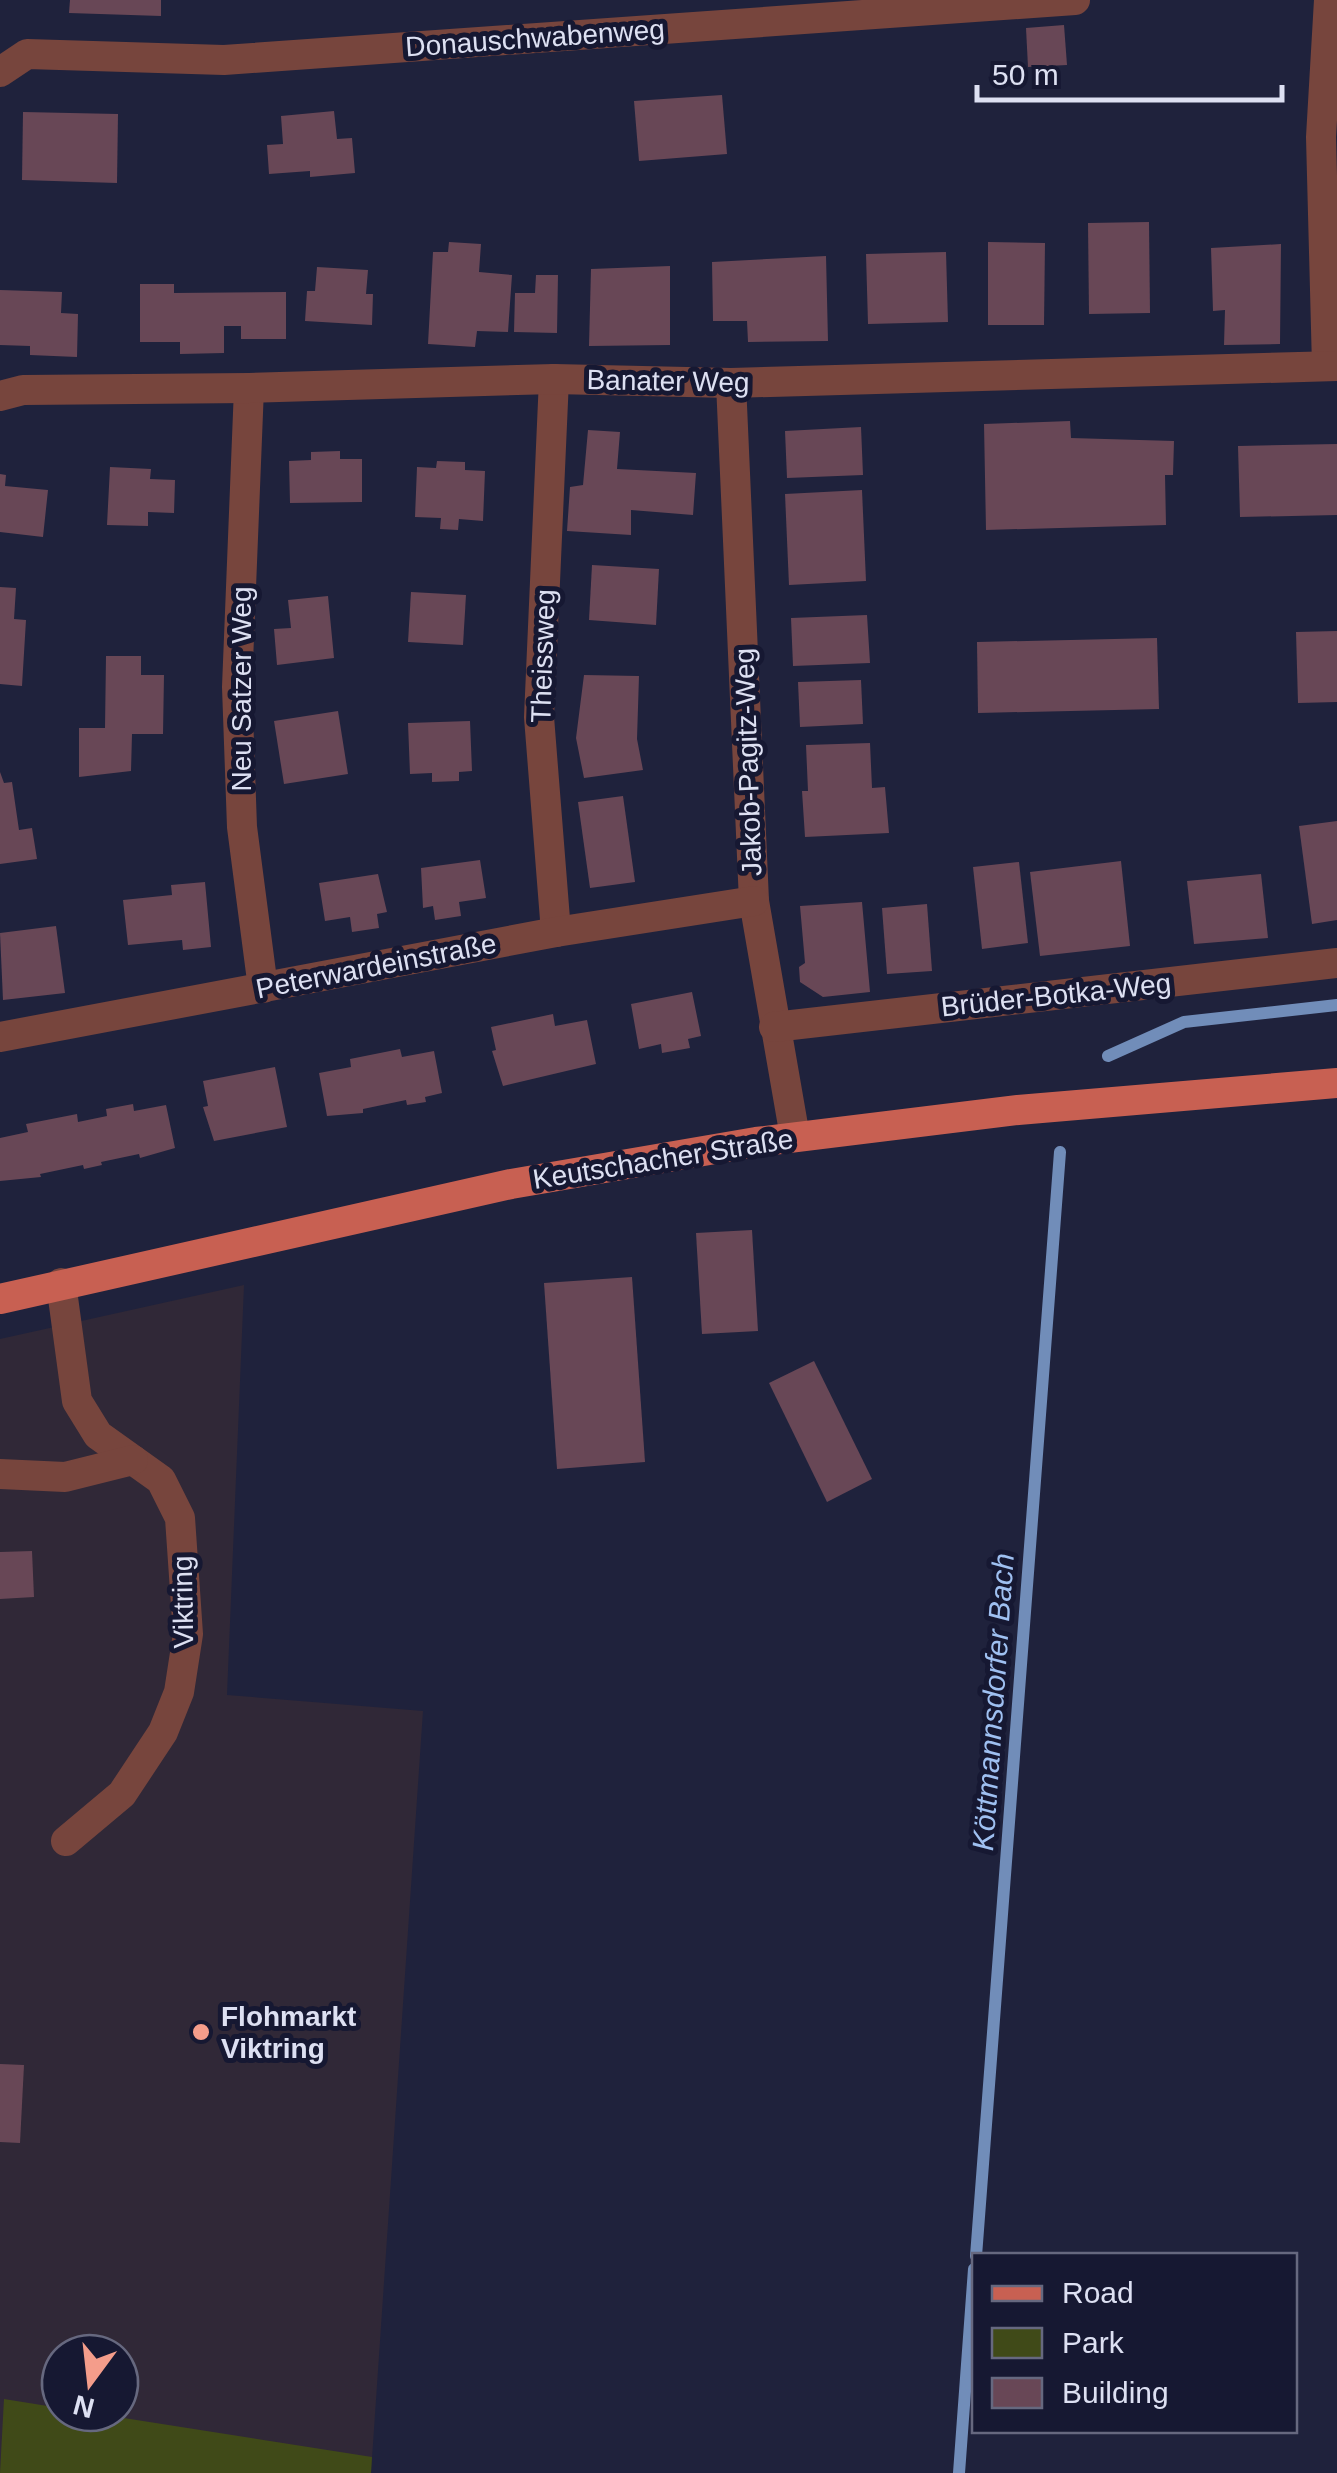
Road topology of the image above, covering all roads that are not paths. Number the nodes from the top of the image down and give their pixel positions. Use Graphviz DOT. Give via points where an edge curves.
graph roads {
  1 [pos="1074,0"];
  2 [pos="1330,0"];
  3 [pos="0,72"];
  4 [pos="1332,366"];
  5 [pos="554,379"];
  6 [pos="732,383"];
  7 [pos="249,388"];
  8 [pos="0,396"];
  9 [pos="754,901"];
  10 [pos="556,932"];
  11 [pos="1337,963"];
  12 [pos="263,988"];
  13 [pos="774,1027"];
  14 [pos="0,1037"];
  15 [pos="1337,1083"];
  16 [pos="795,1137"];
  17 [pos="61,1283"];
  18 [pos="0,1299"];
  19 [pos="133,1460"];
  20 [pos="0,1474"];
  21 [pos="66,1841"];
  1 -- 3 [label="street, Donauschwabenweg" via="224,60 28,54"];
  2 -- 4 [label="street" via="1320,138"];
  4 -- 6 [label="street, Banater Weg"];
  5 -- 6 [label="street, Banater Weg"];
  5 -- 7 [label="street, Banater Weg"];
  5 -- 10 [label="street, Theissweg" via="539,717"];
  6 -- 9 [label="street, Jakob-Pagitz-Weg"];
  7 -- 8 [label="street, Banater Weg" via="23,390"];
  7 -- 12 [label="street, Neu Satzer Weg" via="237,687 242,827"];
  9 -- 10 [label="street, Peterwardeinstraße"];
  9 -- 13 [label="street, Jakob-Pagitz-Weg"];
  10 -- 12 [label="street, Peterwardeinstraße"];
  11 -- 13 [label="street, Brüder-Botka-Weg"];
  12 -- 14 [label="street, Peterwardeinstraße"];
  13 -- 16 [label="street, Jakob-Pagitz-Weg"];
  15 -- 16 [label="main road, Keutschacher Straße"];
  16 -- 17 [label="main road, Keutschacher Straße" via="510,1184"];
  17 -- 18 [label="main road, Keutschacher Straße"];
  17 -- 19 [label="street, Viktring" via="77,1402 98,1435"];
  19 -- 20 [label="street" via="65,1478"];
  19 -- 21 [label="street, Viktring" via="161,1480 180,1518 188,1634 179,1692 163,1732 122,1794"];
}
